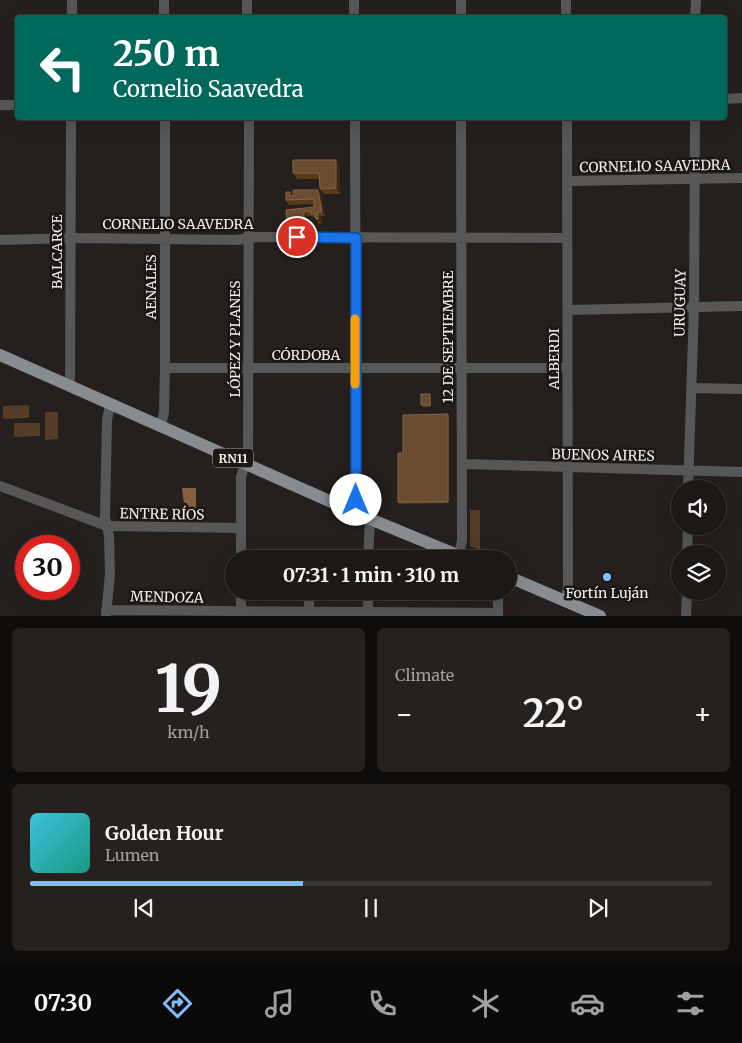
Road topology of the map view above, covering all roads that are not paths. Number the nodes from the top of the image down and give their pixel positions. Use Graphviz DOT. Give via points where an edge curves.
graph roads {
  1 [pos="72,0"];
  2 [pos="164,0"];
  3 [pos="247,0"];
  4 [pos="354,0"];
  5 [pos="461,0"];
  6 [pos="566,0"];
  7 [pos="696,0"];
  8 [pos="72,15"];
  9 [pos="164,15"];
  10 [pos="247,15"];
  11 [pos="354,15"];
  12 [pos="461,15"];
  13 [pos="566,15"];
  14 [pos="696,15"];
  15 [pos="742,98"];
  16 [pos="727,99"];
  17 [pos="0,105"];
  18 [pos="15,105"];
  19 [pos="71,120"];
  20 [pos="165,120"];
  21 [pos="249,120"];
  22 [pos="355,120"];
  23 [pos="461,120"];
  24 [pos="567,120"];
  25 [pos="695,120"];
  26 [pos="695,178"];
  27 [pos="742,178"];
  28 [pos="568,181"];
  29 [pos="165,238"];
  30 [pos="249,238"];
  31 [pos="356,238"];
  32 [pos="462,238"];
  33 [pos="567,238"];
  34 [pos="71,239"];
  35 [pos="0,240"];
  36 [pos="742,306"];
  37 [pos="694,307"];
  38 [pos="568,310"];
  39 [pos="0,355"];
  40 [pos="462,367"];
  41 [pos="165,368"];
  42 [pos="567,368"];
  43 [pos="249,369"];
  44 [pos="354,369"];
  45 [pos="70,386"];
  46 [pos="691,388"];
  47 [pos="742,389"];
  48 [pos="110,405"];
  49 [pos="162,426"];
  50 [pos="245,463"];
  51 [pos="463,464"];
  52 [pos="568,468"];
  53 [pos="688,470"];
  54 [pos="742,472"];
  55 [pos="688,480"];
  56 [pos="0,486"];
  57 [pos="352,510"];
  58 [pos="370,519"];
  59 [pos="107,526"];
  60 [pos="241,528"];
  61 [pos="241,550"];
  62 [pos="368,550"];
  63 [pos="446,550"];
  64 [pos="463,550"];
  65 [pos="517,580"];
  66 [pos="241,600"];
  67 [pos="309,600"];
  68 [pos="368,600"];
  69 [pos="498,600"];
  70 [pos="565,600"];
  71 [pos="686,600"];
  72 [pos="309,612"];
  73 [pos="106,613"];
  74 [pos="241,613"];
  75 [pos="368,614"];
  76 [pos="498,614"];
  77 [pos="600,616"];
  78 [pos="686,616"];
  1 -- 8 [label="street"];
  2 -- 9 [label="street"];
  3 -- 10 [label="street"];
  4 -- 11 [label="street"];
  5 -- 12 [label="street"];
  6 -- 13 [label="street"];
  7 -- 14 [label="street"];
  15 -- 16 [label="street"];
  17 -- 18 [label="street"];
  19 -- 34 [label="street, BALCARCE"];
  20 -- 29 [label="street, AENALES"];
  21 -- 30 [label="street, LÓPEZ Y PLANES"];
  22 -- 31 [label="street"];
  23 -- 32 [label="street, 12 DE SEPTIEMBRE"];
  24 -- 28 [label="street, ALBERDI"];
  25 -- 26 [label="street, URUGUAY"];
  26 -- 27 [label="street, CORNELIO SAAVEDRA"];
  26 -- 28 [label="street, CORNELIO SAAVEDRA"];
  26 -- 37 [label="street, URUGUAY"];
  28 -- 33 [label="street, ALBERDI"];
  29 -- 30 [label="street, CORNELIO SAAVEDRA"];
  29 -- 34 [label="street, CORNELIO SAAVEDRA"];
  29 -- 41 [label="street, AENALES"];
  30 -- 31 [label="street, CORNELIO SAAVEDRA"];
  30 -- 43 [label="street, LÓPEZ Y PLANES"];
  31 -- 32 [label="street, CORNELIO SAAVEDRA"];
  31 -- 44 [label="street"];
  32 -- 33 [label="street, CORNELIO SAAVEDRA"];
  32 -- 40 [label="street, 12 DE SEPTIEMBRE"];
  33 -- 38 [label="street, ALBERDI"];
  34 -- 35 [label="street, CORNELIO SAAVEDRA"];
  34 -- 45 [label="street, BALCARCE"];
  36 -- 37 [label="street"];
  37 -- 38 [label="street"];
  37 -- 46 [label="street, URUGUAY"];
  38 -- 42 [label="street, ALBERDI"];
  39 -- 45 [label="main road, RN11"];
  40 -- 42 [label="street, CÓRDOBA"];
  40 -- 44 [label="street, CÓRDOBA"];
  40 -- 51 [label="street, 12 DE SEPTIEMBRE"];
  41 -- 43 [label="street, CÓRDOBA"];
  41 -- 49 [label="street, AENALES"];
  42 -- 52 [label="street, ALBERDI"];
  43 -- 44 [label="street, CÓRDOBA"];
  43 -- 50 [label="street, LÓPEZ Y PLANES" via="248,452"];
  44 -- 57 [label="street" via="356,500"];
  45 -- 48 [label="main road, RN11"];
  46 -- 47 [label="street"];
  46 -- 53 [label="street, URUGUAY"];
  48 -- 49 [label="main road, RN11"];
  48 -- 59 [label="street" via="106,420"];
  49 -- 50 [label="main road, RN11"];
  50 -- 57 [label="main road, RN11"];
  50 -- 60 [label="street, LÓPEZ Y PLANES" via="241,476"];
  51 -- 52 [label="street, BUENOS AIRES"];
  51 -- 64 [label="street, 12 DE SEPTIEMBRE"];
  52 -- 53 [label="street, BUENOS AIRES"];
  52 -- 70 [label="street, ALBERDI" via="568,588"];
  53 -- 54 [label="street, BUENOS AIRES"];
  53 -- 55 [label="street, URUGUAY"];
  56 -- 59 [label="street, ENTRE RÍOS"];
  57 -- 58 [label="main road, RN11"];
  58 -- 62 [label="street"];
  58 -- 63 [label="main road, RN11"];
  59 -- 60 [label="street, ENTRE RÍOS"];
  59 -- 73 [label="street" via="110,574"];
  60 -- 61 [label="street, LÓPEZ Y PLANES"];
  65 -- 70 [label="main road"];
  66 -- 74 [label="street"];
  67 -- 72 [label="street"];
  68 -- 75 [label="street"];
  69 -- 76 [label="street"];
  70 -- 77 [label="main road"];
  71 -- 78 [label="street"];
  72 -- 74 [label="street, MENDOZA"];
  72 -- 75 [label="street, MENDOZA"];
  73 -- 74 [label="street, MENDOZA"];
  75 -- 76 [label="street, MENDOZA"];
}
